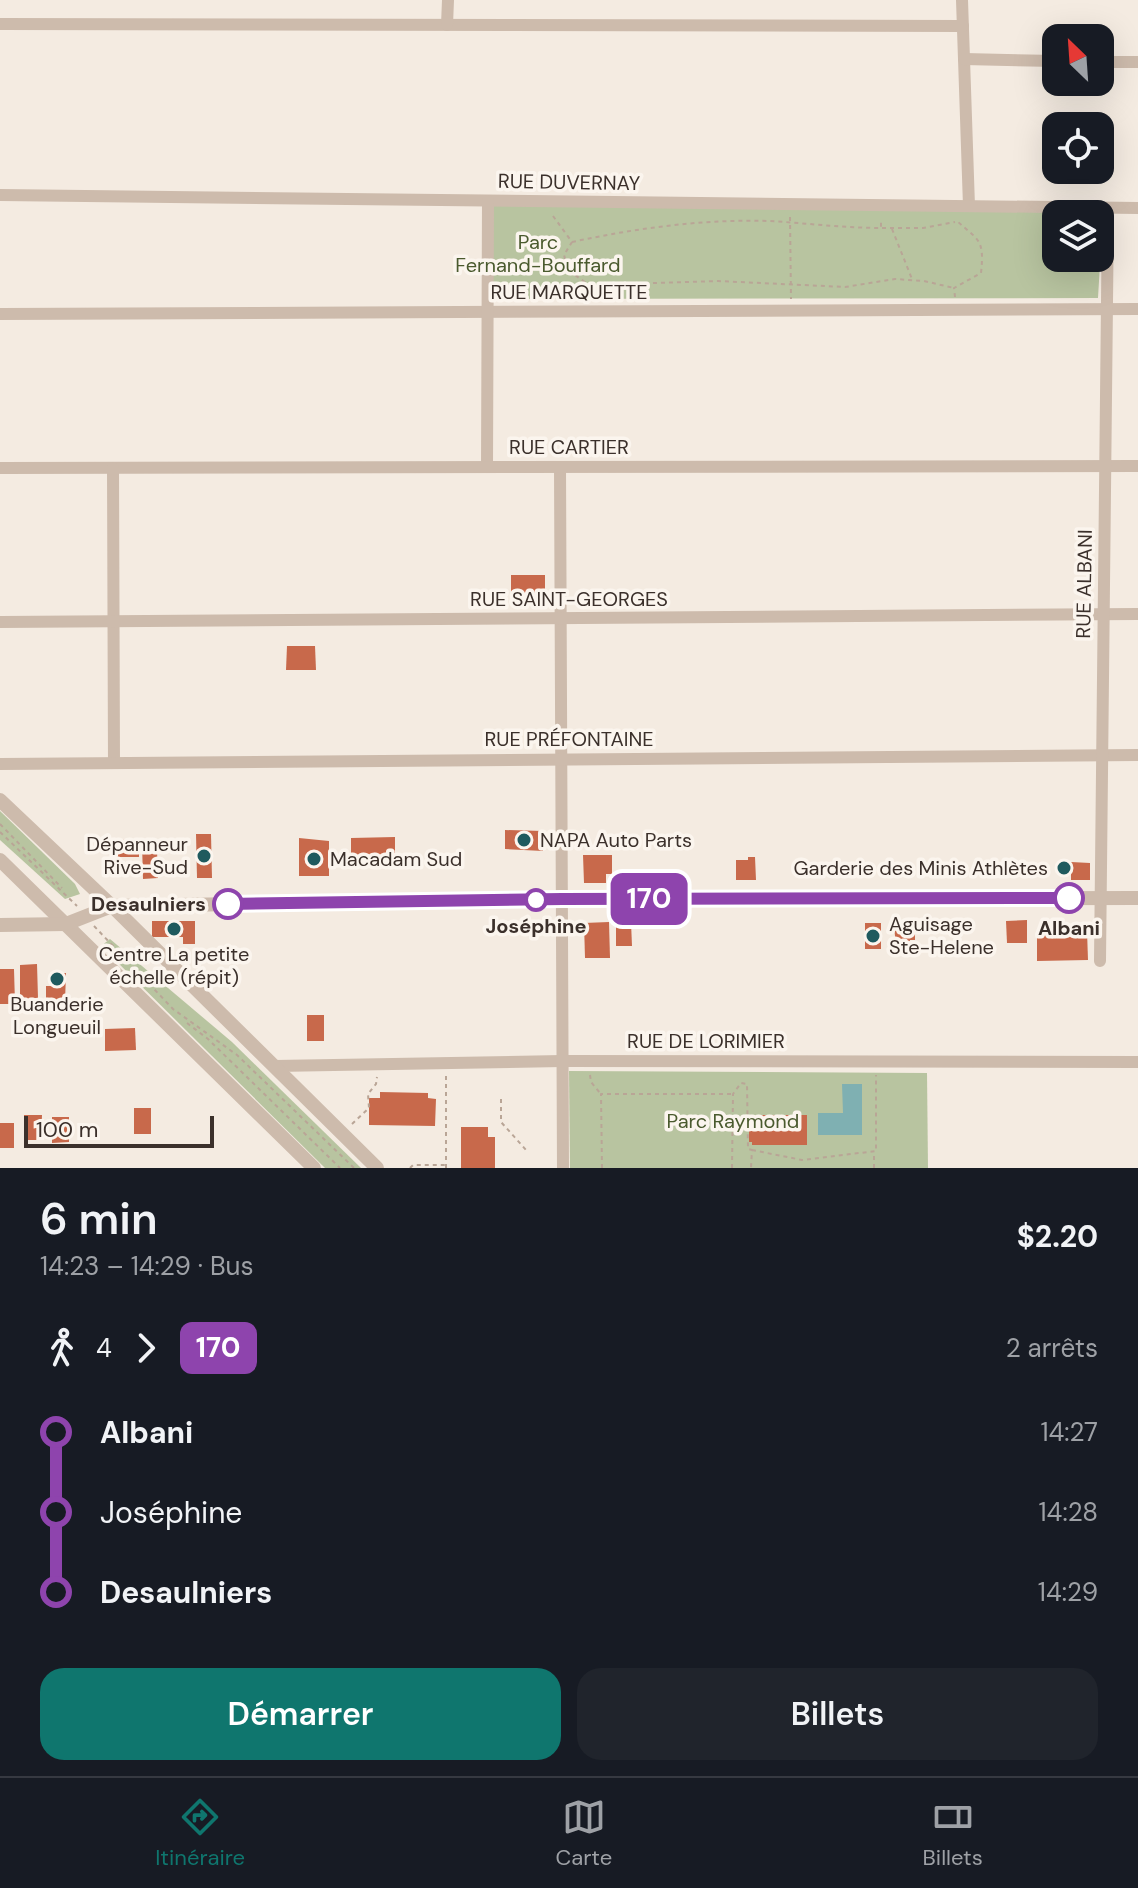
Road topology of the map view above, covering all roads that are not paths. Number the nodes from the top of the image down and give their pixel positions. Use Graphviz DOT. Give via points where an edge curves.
graph roads {
  1 [pos="448,0"];
  2 [pos="962,0"];
  3 [pos="0,24"];
  4 [pos="447,25"];
  5 [pos="963,26"];
  6 [pos="964,59"];
  7 [pos="1042,61"];
  8 [pos="1114,62"];
  9 [pos="1138,62"];
  10 [pos="0,195"];
  11 [pos="488,201"];
  12 [pos="969,206"];
  13 [pos="1042,207"];
  14 [pos="1114,208"];
  15 [pos="1138,208"];
  16 [pos="1107,272"];
  17 [pos="1107,309"];
  18 [pos="1138,309"];
  19 [pos="487,312"];
  20 [pos="0,314"];
  21 [pos="1105,466"];
  22 [pos="1138,466"];
  23 [pos="487,467"];
  24 [pos="560,467"];
  25 [pos="0,468"];
  26 [pos="113,468"];
  27 [pos="1104,614"];
  28 [pos="1138,614"];
  29 [pos="560,619"];
  30 [pos="0,622"];
  31 [pos="114,622"];
  32 [pos="1102,755"];
  33 [pos="1138,755"];
  34 [pos="561,760"];
  35 [pos="114,763"];
  36 [pos="0,764"];
  37 [pos="0,800"];
  38 [pos="0,860"];
  39 [pos="1101,898"];
  40 [pos="1138,898"];
  41 [pos="562,899"];
  42 [pos="112,906"];
  43 [pos="66,924"];
  44 [pos="0,925"];
  45 [pos="1100,961"];
  46 [pos="562,1061"];
  47 [pos="1138,1062"];
  48 [pos="275,1066"];
  49 [pos="314,1168"];
  50 [pos="377,1168"];
  51 [pos="563,1168"];
  1 -- 4 [label="street"];
  2 -- 5 [label="street"];
  3 -- 4 [label="street"];
  4 -- 5 [label="street"];
  5 -- 6 [label="street"];
  6 -- 7 [label="street"];
  6 -- 12 [label="street"];
  8 -- 9 [label="street"];
  10 -- 11 [label="street, RUE DUVERNAY"];
  11 -- 12 [label="street, RUE DUVERNAY"];
  11 -- 19 [label="street"];
  12 -- 13 [label="street, RUE DUVERNAY"];
  14 -- 15 [label="street, RUE DUVERNAY"];
  16 -- 17 [label="street, RUE ALBANI"];
  17 -- 18 [label="street, RUE MARQUETTE"];
  17 -- 19 [label="street, RUE MARQUETTE"];
  17 -- 21 [label="street, RUE ALBANI"];
  19 -- 20 [label="street, RUE MARQUETTE"];
  19 -- 23 [label="street"];
  21 -- 22 [label="street, RUE CARTIER"];
  21 -- 24 [label="street, RUE CARTIER"];
  21 -- 27 [label="street, RUE ALBANI"];
  23 -- 24 [label="street, RUE CARTIER"];
  23 -- 26 [label="street, RUE CARTIER"];
  24 -- 29 [label="street"];
  25 -- 26 [label="street, RUE CARTIER"];
  26 -- 31 [label="street"];
  27 -- 28 [label="street, RUE SAINT-GEORGES"];
  27 -- 29 [label="street, RUE SAINT-GEORGES"];
  27 -- 32 [label="street, RUE ALBANI"];
  29 -- 31 [label="street, RUE SAINT-GEORGES"];
  29 -- 34 [label="street"];
  30 -- 31 [label="street, RUE SAINT-GEORGES"];
  31 -- 35 [label="street"];
  32 -- 33 [label="street, RUE PRÉFONTAINE"];
  32 -- 34 [label="street, RUE PRÉFONTAINE"];
  32 -- 39 [label="street, RUE ALBANI"];
  34 -- 35 [label="street, RUE PRÉFONTAINE"];
  34 -- 41 [label="street"];
  35 -- 36 [label="street, RUE PRÉFONTAINE"];
  37 -- 42 [label="street"];
  38 -- 43 [label="street"];
  39 -- 40 [label="street"];
  39 -- 41 [label="street"];
  39 -- 45 [label="street, RUE ALBANI"];
  41 -- 42 [label="street"];
  41 -- 46 [label="street"];
  42 -- 43 [label="street"];
  42 -- 48 [label="street"];
  43 -- 44 [label="street"];
  43 -- 49 [label="street"];
  46 -- 47 [label="street, RUE DE LORIMIER"];
  46 -- 48 [label="street, RUE DE LORIMIER"];
  46 -- 51 [label="street"];
  48 -- 50 [label="street"];
}
